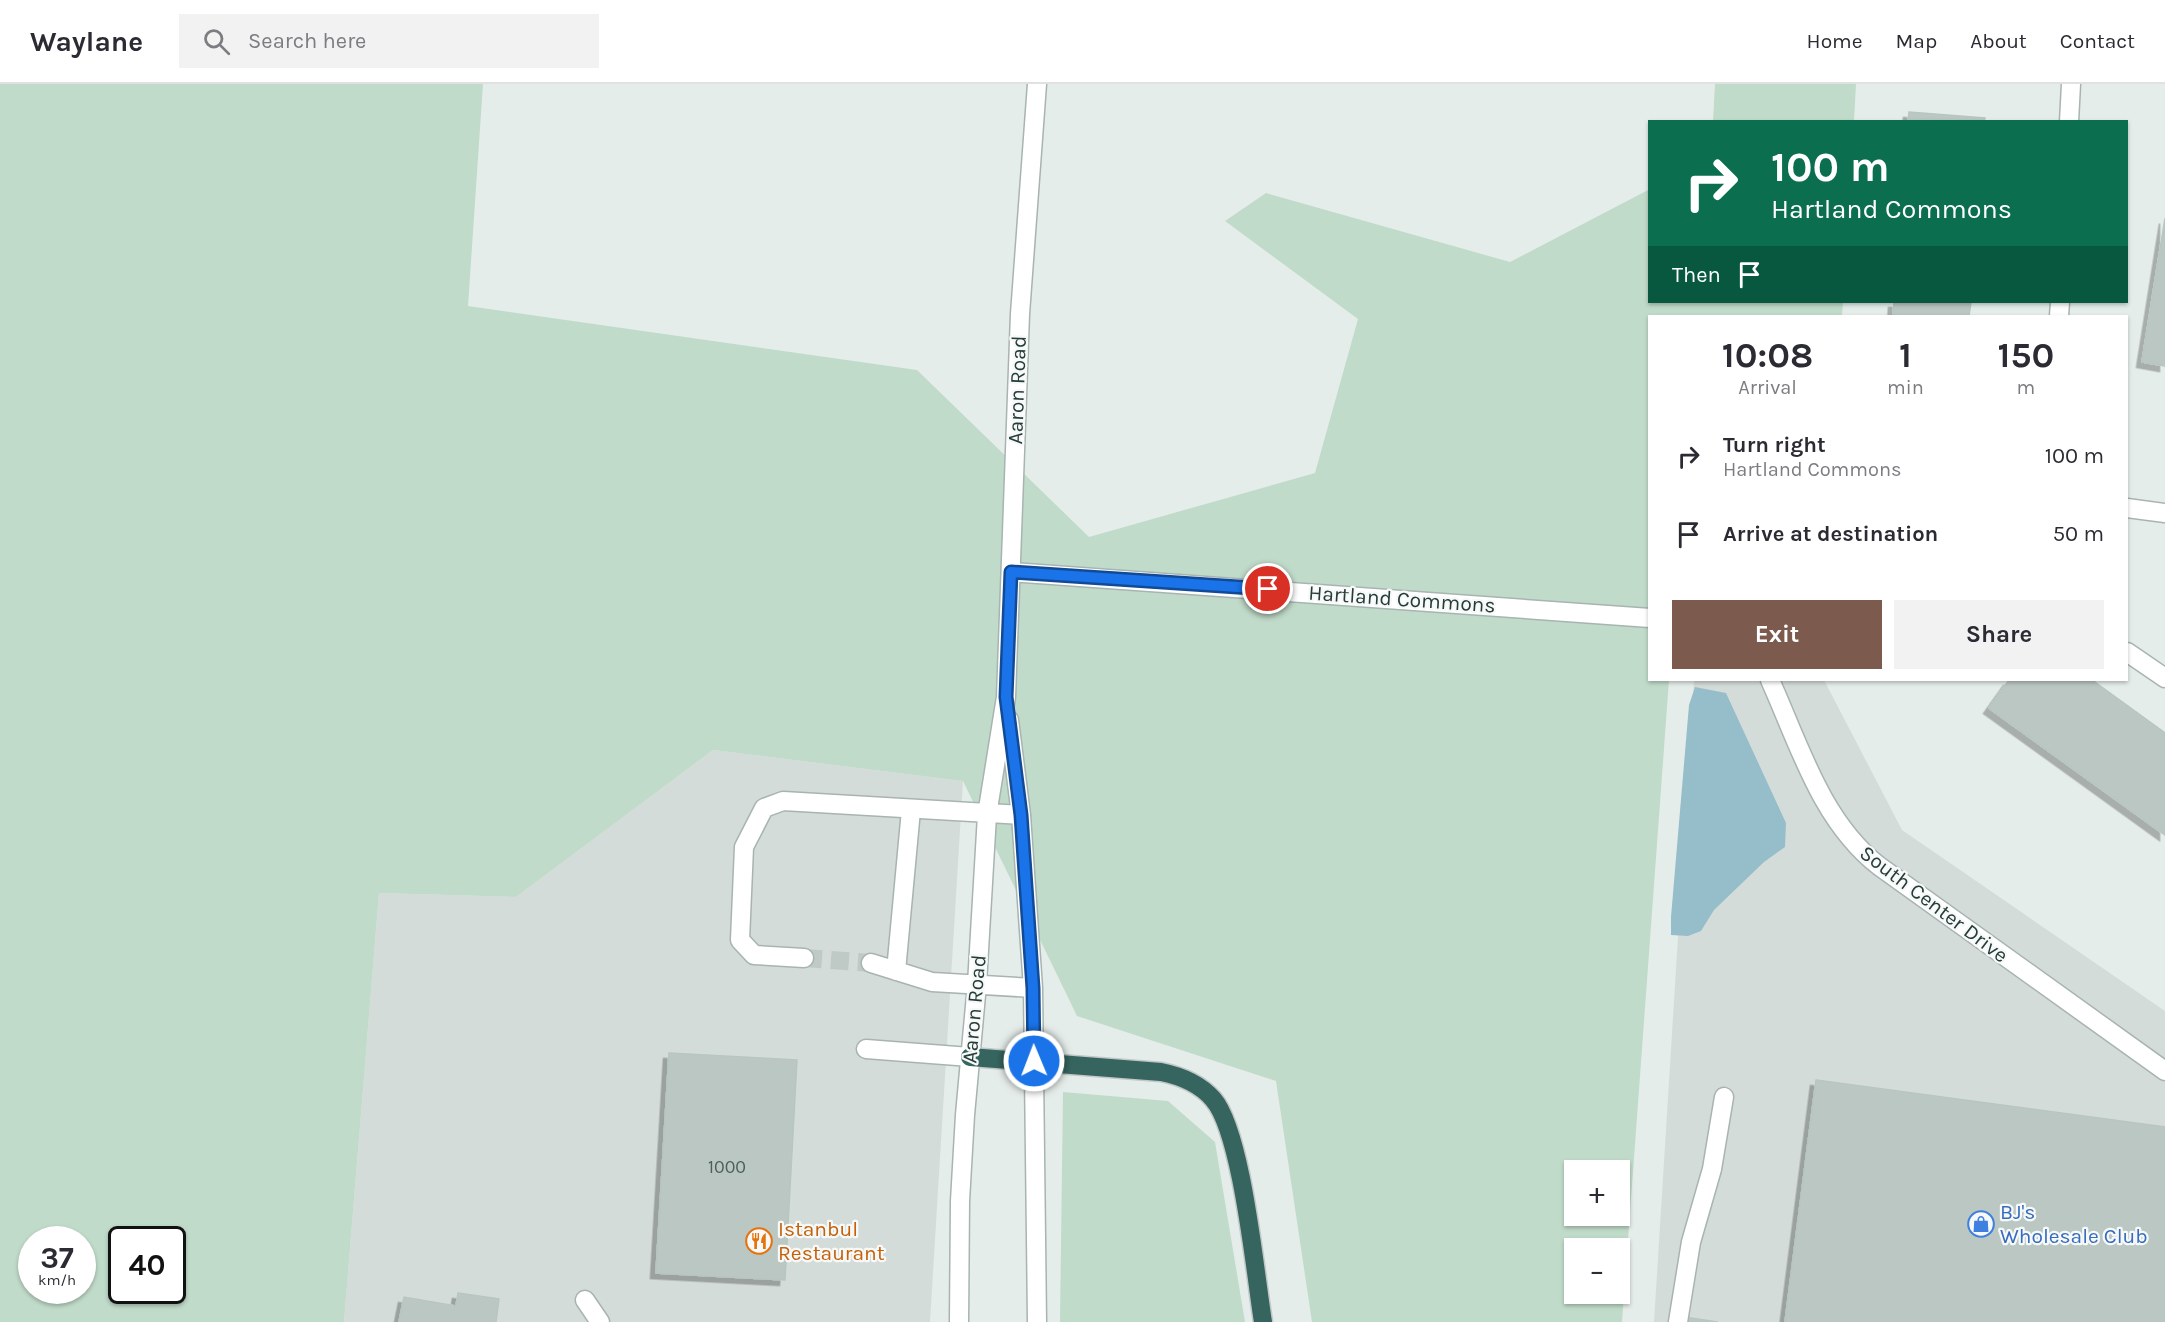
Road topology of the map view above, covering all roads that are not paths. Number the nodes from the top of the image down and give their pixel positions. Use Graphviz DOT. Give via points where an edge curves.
graph roads {
  1 [pos="1036,84"];
  2 [pos="2071,84"];
  3 [pos="2069,120"];
  4 [pos="2128,508"];
  5 [pos="2165,513"];
  6 [pos="1011,572"];
  7 [pos="1648,618"];
  8 [pos="2128,653"];
  9 [pos="2165,678"];
  10 [pos="1770,681"];
  11 [pos="1006,697"];
  12 [pos="911,810"];
  13 [pos="987,815"];
  14 [pos="1021,815"];
  15 [pos="804,958"];
  16 [pos="871,963"];
  17 [pos="896,971"];
  18 [pos="977,984"];
  19 [pos="1033,988"];
  20 [pos="866,1049"];
  21 [pos="970,1057"];
  22 [pos="1034,1061"];
  23 [pos="2165,1071"];
  24 [pos="1724,1097"];
  25 [pos="585,1300"];
  26 [pos="600,1322"];
  27 [pos="959,1322"];
  28 [pos="1036,1322"];
  29 [pos="1263,1322"];
  30 [pos="1678,1322"];
  1 -- 6 [label="street, Aaron Road" via="1020,314"];
  2 -- 3 [label="street"];
  4 -- 5 [label="street"];
  6 -- 7 [label="street, Hartland Commons"];
  6 -- 11 [label="street, Aaron Road"];
  8 -- 9 [label="street"];
  10 -- 23 [label="street, South Center Drive" via="1829,810 1852,843"];
  11 -- 13 [label="street, Aaron Road"];
  11 -- 14 [label="street, Aaron Road"];
  12 -- 13 [label="street"];
  12 -- 15 [label="street" via="783,801 764,808 744,847 740,940 754,955"];
  12 -- 17 [label="street"];
  13 -- 14 [label="street"];
  13 -- 18 [label="street, Aaron Road"];
  14 -- 19 [label="street, Aaron Road"];
  16 -- 17 [label="street"];
  17 -- 18 [label="street" via="932,982"];
  18 -- 19 [label="street"];
  18 -- 21 [label="street, Aaron Road"];
  19 -- 22 [label="street, Aaron Road"];
  20 -- 21 [label="street"];
  21 -- 22 [label="highway"];
  21 -- 27 [label="street, Aaron Road" via="960,1201"];
  22 -- 28 [label="street, Aaron Road"];
  22 -- 29 [label="highway" via="1178,1075 1215,1100 1234,1145"];
  24 -- 30 [label="street" via="1712,1169 1691,1242"];
  25 -- 26 [label="street"];
}
